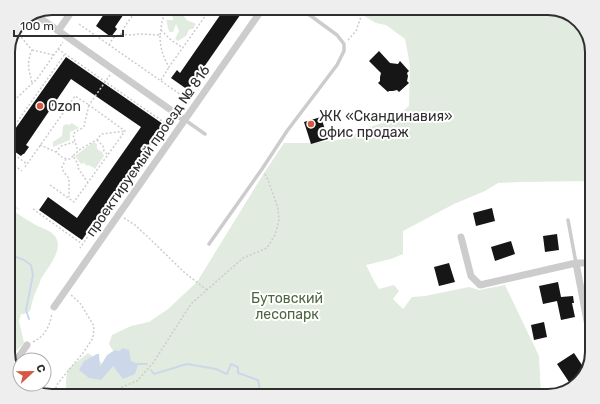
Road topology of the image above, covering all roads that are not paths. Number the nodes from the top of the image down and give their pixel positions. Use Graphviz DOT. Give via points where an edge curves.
graph roads {
  1 [pos="69,15"];
  2 [pos="258,15"];
  3 [pos="310,15"];
  4 [pos="39,17"];
  5 [pos="58,31"];
  6 [pos="185,120"];
  7 [pos="205,134"];
  8 [pos="568,220"];
  9 [pos="462,237"];
  10 [pos="209,244"];
  11 [pos="585,263"];
  12 [pos="576,264"];
  13 [pos="54,308"];
  14 [pos="585,311"];
  15 [pos="27,346"];
  16 [pos="23,352"];
  1 -- 5 [label="street"];
  2 -- 6 [label="street, проектируемый проезд № 816"];
  3 -- 10 [label="lane" via="337,35 344,44 344,51 337,66 287,131"];
  4 -- 5 [label="street"];
  5 -- 6 [label="street"];
  6 -- 7 [label="lane"];
  6 -- 13 [label="street, проектируемый проезд № 816"];
  8 -- 12 [label="lane"];
  9 -- 12 [label="street" via="471,276 480,285"];
  11 -- 12 [label="street"];
  12 -- 14 [label="street"];
  15 -- 16 [label="street"];
}
